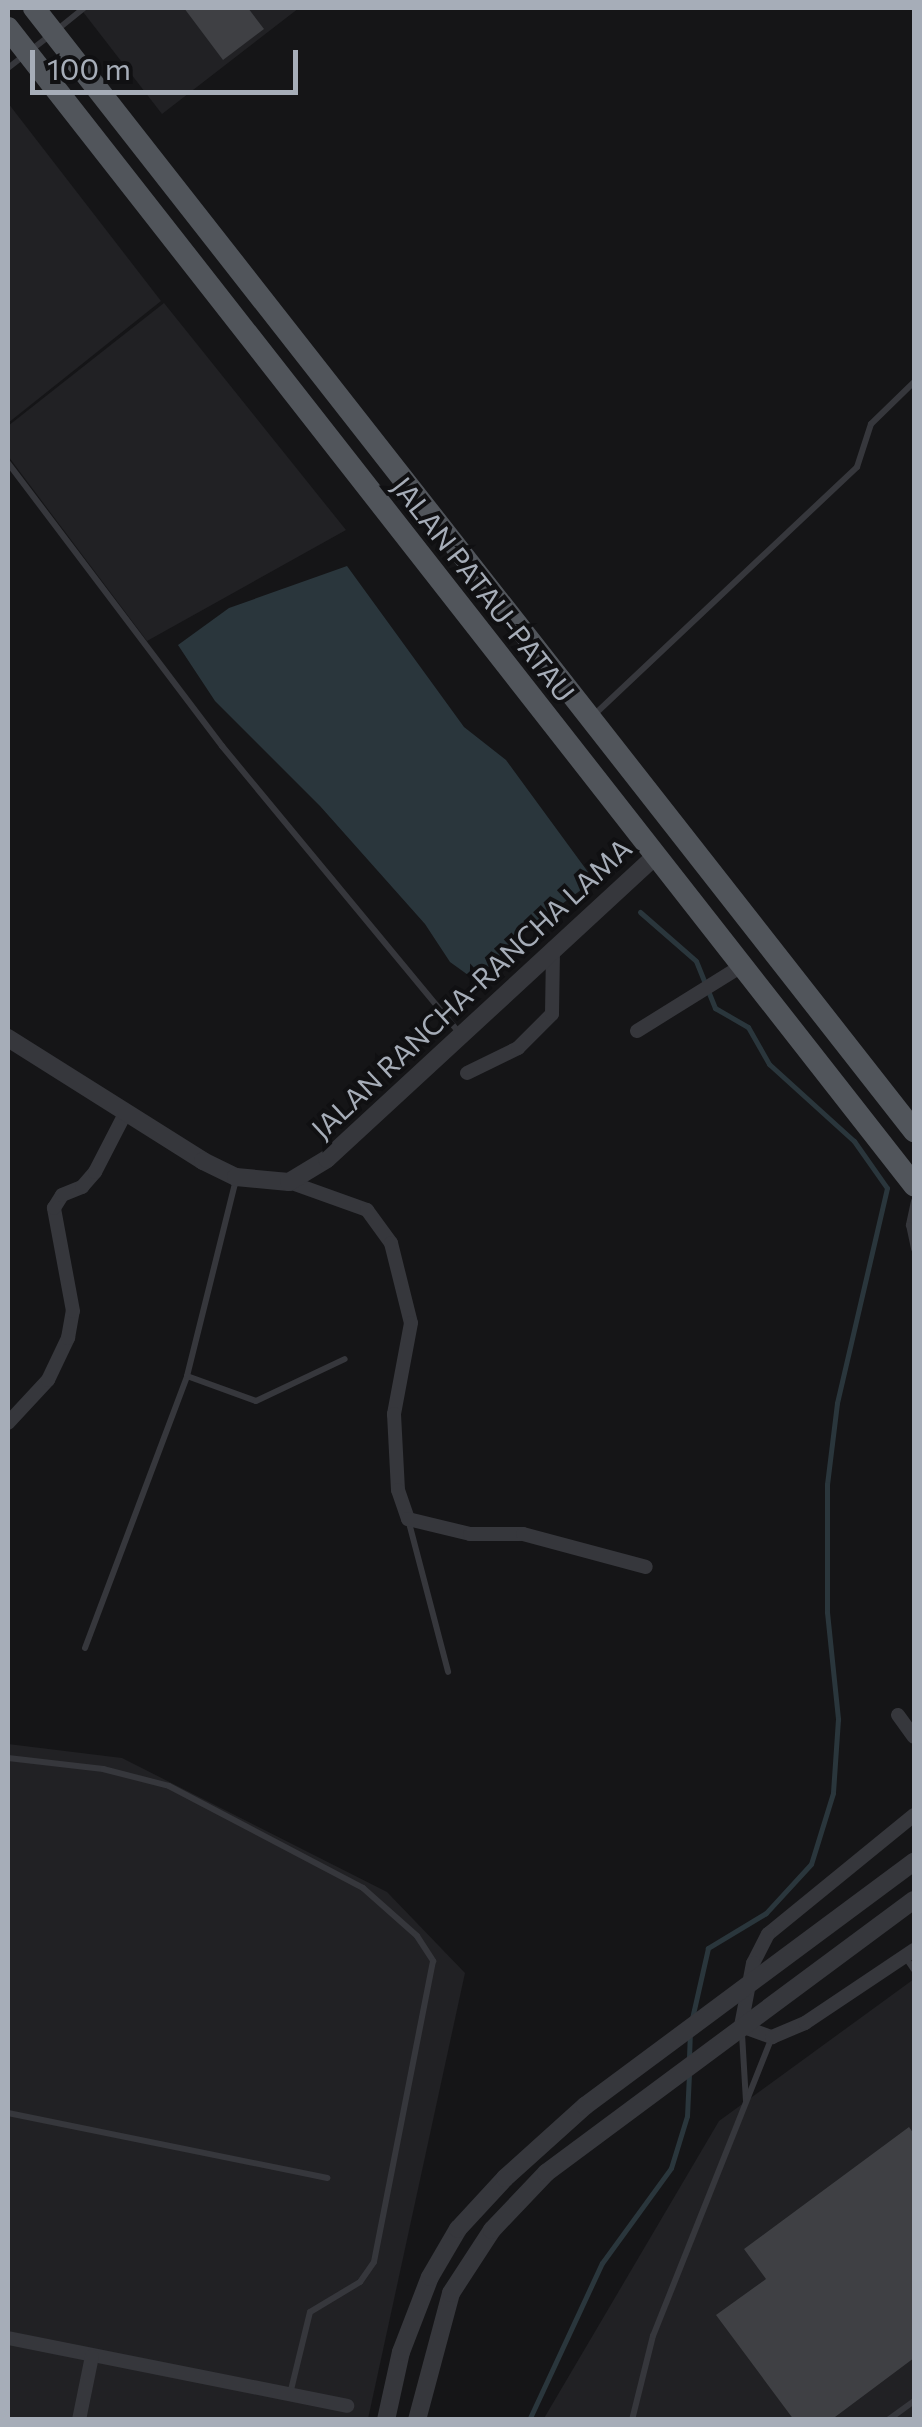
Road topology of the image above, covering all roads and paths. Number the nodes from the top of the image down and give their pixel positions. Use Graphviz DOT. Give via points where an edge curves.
graph roads {
  1 [pos="34,8"];
  2 [pos="84,8"];
  3 [pos="8,28"];
  4 [pos="53,33"];
  5 [pos="27,53"];
  6 [pos="8,68"];
  7 [pos="914,382"];
  8 [pos="8,463"];
  9 [pos="590,718"];
  10 [pos="657,855"];
  11 [pos="553,948"];
  12 [pos="743,965"];
  13 [pos="637,1031"];
  14 [pos="458,1032"];
  15 [pos="8,1038"];
  16 [pos="468,1073"];
  17 [pos="126,1112"];
  18 [pos="914,1131"];
  19 [pos="236,1177"];
  20 [pos="289,1182"];
  21 [pos="914,1186"];
  22 [pos="914,1200"];
  23 [pos="914,1249"];
  24 [pos="345,1359"];
  25 [pos="187,1376"];
  26 [pos="8,1423"];
  27 [pos="408,1519"];
  28 [pos="646,1567"];
  29 [pos="86,1648"];
  30 [pos="448,1672"];
  31 [pos="898,1715"];
  32 [pos="914,1737"];
  33 [pos="8,1758"];
  34 [pos="914,1815"];
  35 [pos="914,1862"];
  36 [pos="914,1900"];
  37 [pos="911,1959"];
  38 [pos="742,2026"];
  39 [pos="772,2037"];
  40 [pos="746,2102"];
  41 [pos="8,2112"];
  42 [pos="327,2178"];
  43 [pos="8,2338"];
  44 [pos="92,2356"];
  45 [pos="290,2395"];
  46 [pos="914,2402"];
  47 [pos="347,2406"];
  48 [pos="79,2420"];
  49 [pos="386,2420"];
  50 [pos="417,2420"];
  51 [pos="632,2420"];
  52 [pos="888,2420"];
  1 -- 4 [label="main road, JALAN PATAU-PATAU"];
  2 -- 4 [label="lane"];
  3 -- 5 [label="main road, JALAN PATAU-PATAU"];
  4 -- 5 [label="lane"];
  4 -- 9 [label="main road, JALAN PATAU-PATAU"];
  5 -- 6 [label="lane"];
  5 -- 10 [label="main road, JALAN PATAU-PATAU"];
  7 -- 9 [label="lane" via="871,424 857,467"];
  8 -- 14 [label="lane" via="222,746"];
  9 -- 18 [label="main road, JALAN PATAU-PATAU"];
  10 -- 11 [label="street, JALAN RANCHA-RANCHA LAMA"];
  10 -- 12 [label="main road, JALAN PATAU-PATAU"];
  11 -- 14 [label="street, JALAN RANCHA-RANCHA LAMA"];
  11 -- 16 [label="street" via="557,990 546,1024 518,1048"];
  12 -- 13 [label="street"];
  12 -- 21 [label="main road, JALAN PATAU-PATAU"];
  14 -- 20 [label="street, JALAN RANCHA-RANCHA LAMA" via="327,1159"];
  15 -- 17 [label="street"];
  17 -- 19 [label="street"];
  17 -- 26 [label="street" via="95,1172 82,1188 62,1194 54,1208 72,1299 68,1338 48,1380"];
  19 -- 20 [label="street"];
  19 -- 25 [label="lane"];
  20 -- 27 [label="street" via="367,1210 391,1243 411,1324 394,1414 398,1490"];
  22 -- 23 [label="lane"];
  24 -- 25 [label="lane" via="256,1400"];
  25 -- 29 [label="lane"];
  27 -- 28 [label="street" via="470,1534 523,1534"];
  27 -- 30 [label="lane"];
  31 -- 32 [label="street"];
  33 -- 45 [label="lane" via="104,1769 169,1786 363,1888 417,1936 433,1961 374,2262 360,2282 310,2312"];
  34 -- 38 [label="street" via="768,1934 753,1963"];
  35 -- 49 [label="street" via="585,2106 458,2229 400,2352"];
  36 -- 50 [label="street" via="546,2173 492,2230 446,2308"];
  37 -- 39 [label="street"];
  38 -- 39 [label="street"];
  38 -- 40 [label="lane"];
  39 -- 40 [label="lane"];
  40 -- 51 [label="lane" via="653,2336"];
  41 -- 42 [label="lane"];
  43 -- 44 [label="street"];
  44 -- 45 [label="street"];
  44 -- 48 [label="street"];
  45 -- 47 [label="street"];
  46 -- 52 [label="lane"];
}
